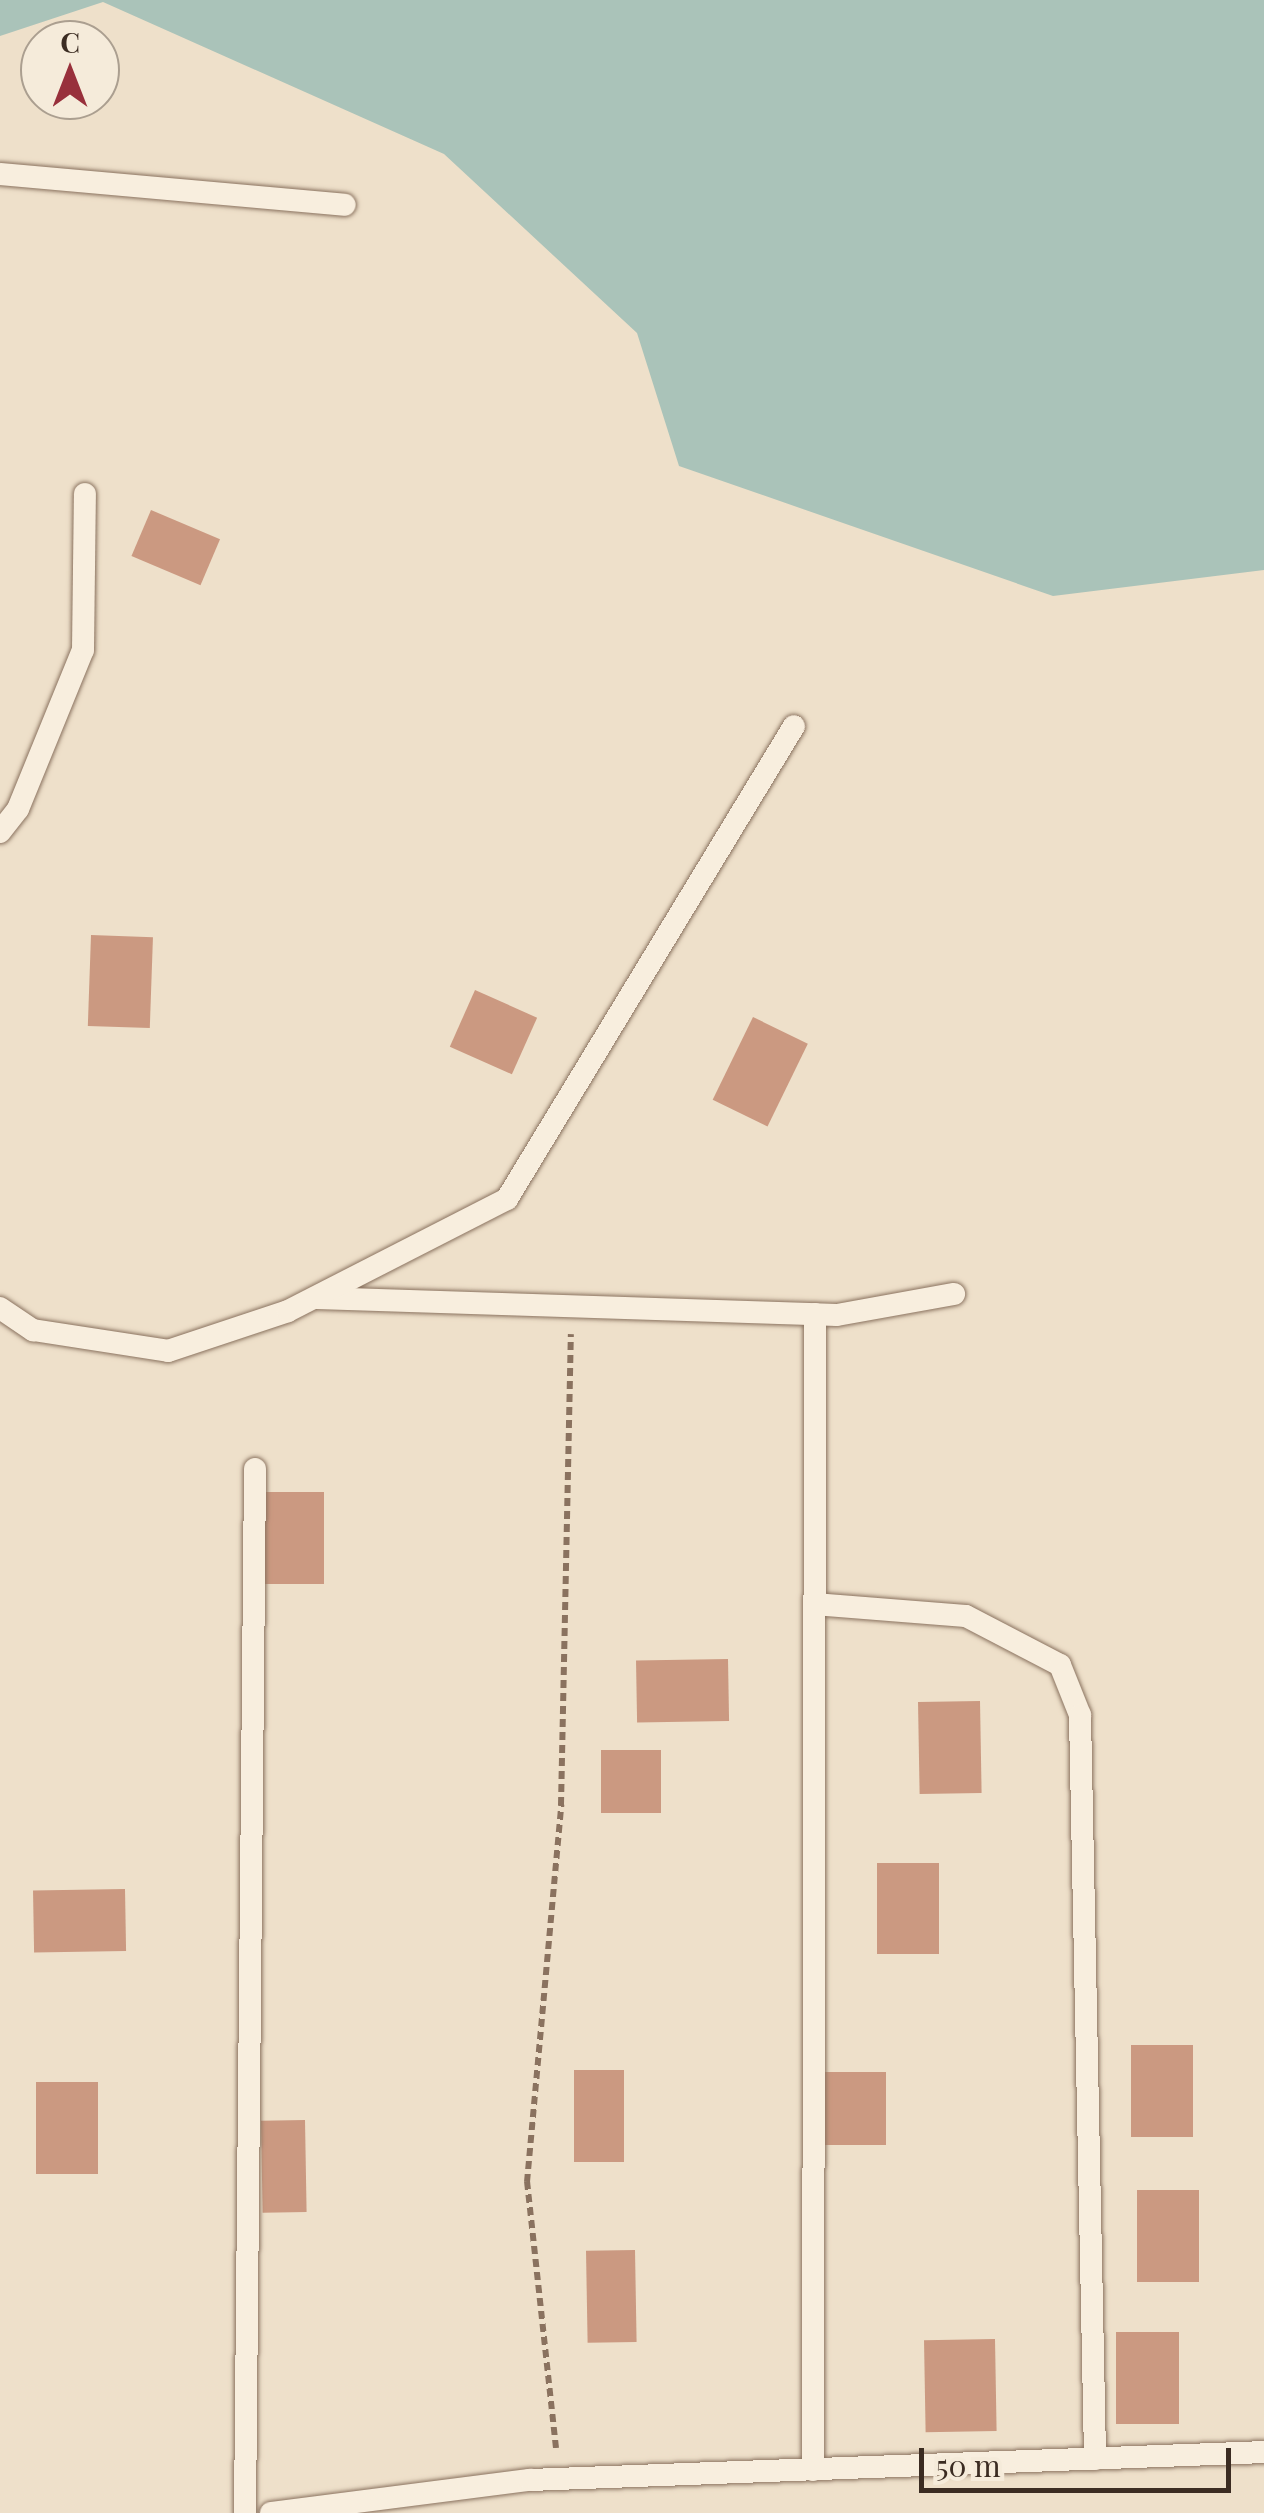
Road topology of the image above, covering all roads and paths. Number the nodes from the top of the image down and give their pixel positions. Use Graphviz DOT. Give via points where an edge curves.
graph roads {
  1 [pos="0,174"];
  2 [pos="346,204"];
  3 [pos="85,494"];
  4 [pos="794,726"];
  5 [pos="0,832"];
  6 [pos="954,1294"];
  7 [pos="314,1298"];
  8 [pos="571,1304"];
  9 [pos="0,1308"];
  10 [pos="815,1314"];
  11 [pos="256,1469"];
  12 [pos="814,1604"];
  13 [pos="1264,2452"];
  14 [pos="1095,2458"];
  15 [pos="813,2470"];
  16 [pos="559,2480"];
  17 [pos="245,2513"];
  18 [pos="271,2513"];
  1 -- 2 [label="lane"];
  3 -- 5 [label="lane" via="83,650 18,809"];
  4 -- 7 [label="lane" via="506,1199"];
  6 -- 10 [label="lane"];
  7 -- 8 [label="lane"];
  7 -- 9 [label="lane" via="168,1351 33,1330"];
  8 -- 10 [label="lane"];
  8 -- 16 [label="path" via="561,1805 528,2182"];
  10 -- 12 [label="lane"];
  11 -- 17 [label="lane"];
  12 -- 14 [label="lane" via="966,1616 1060,1665 1080,1715"];
  12 -- 15 [label="lane"];
  13 -- 14 [label="lane"];
  14 -- 15 [label="lane"];
  15 -- 16 [label="lane"];
  16 -- 18 [label="lane"];
}
